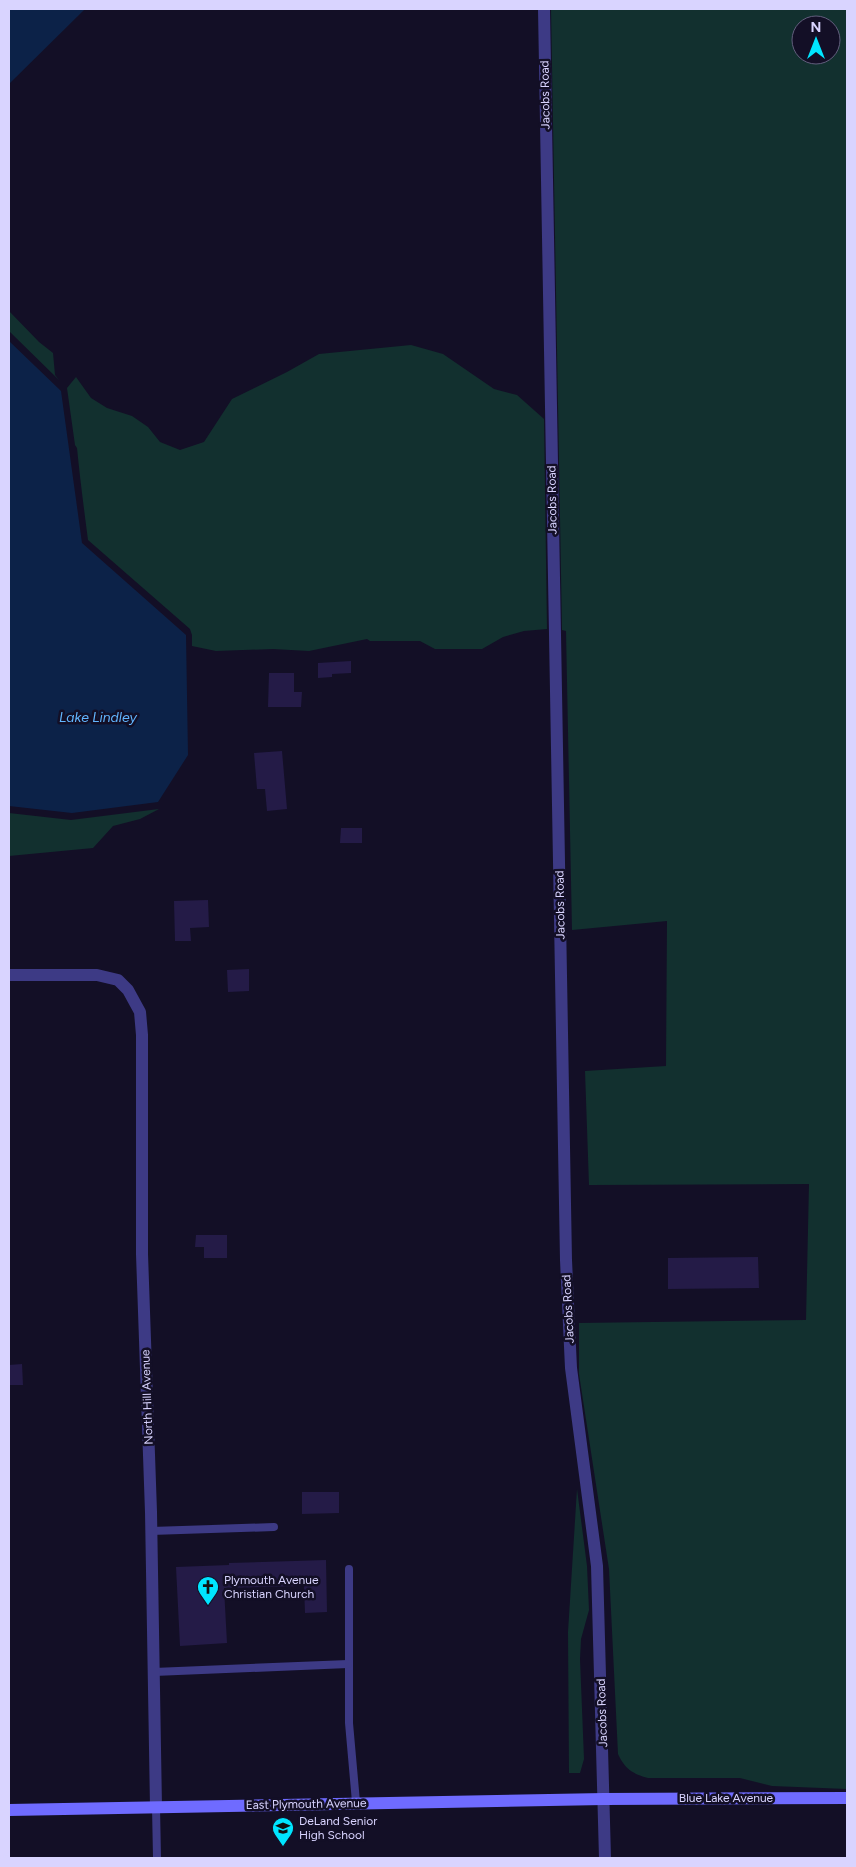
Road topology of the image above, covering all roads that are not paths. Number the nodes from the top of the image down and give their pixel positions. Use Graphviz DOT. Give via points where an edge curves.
graph roads {
  1 [pos="544,9"];
  2 [pos="9,975"];
  3 [pos="274,1527"];
  4 [pos="151,1531"];
  5 [pos="349,1570"];
  6 [pos="348,1664"];
  7 [pos="154,1672"];
  8 [pos="604,1798"];
  9 [pos="847,1798"];
  10 [pos="356,1802"];
  11 [pos="156,1807"];
  12 [pos="9,1810"];
  13 [pos="157,1858"];
  14 [pos="605,1858"];
  1 -- 8 [label="street, Jacobs Road" via="566,1260 571,1368 597,1566"];
  2 -- 4 [label="street, North Hill Avenue" via="96,975 118,980 128,990 140,1012 142,1254"];
  3 -- 4 [label="lane"];
  4 -- 7 [label="street, North Hill Avenue"];
  5 -- 6 [label="lane"];
  6 -- 7 [label="lane"];
  6 -- 10 [label="lane"];
  7 -- 11 [label="street, North Hill Avenue"];
  8 -- 9 [label="main road, Blue Lake Avenue"];
  8 -- 10 [label="main road, East Plymouth Avenue"];
  8 -- 14 [label="street"];
  10 -- 11 [label="main road, East Plymouth Avenue"];
  11 -- 12 [label="main road, East Plymouth Avenue"];
  11 -- 13 [label="lane"];
}
